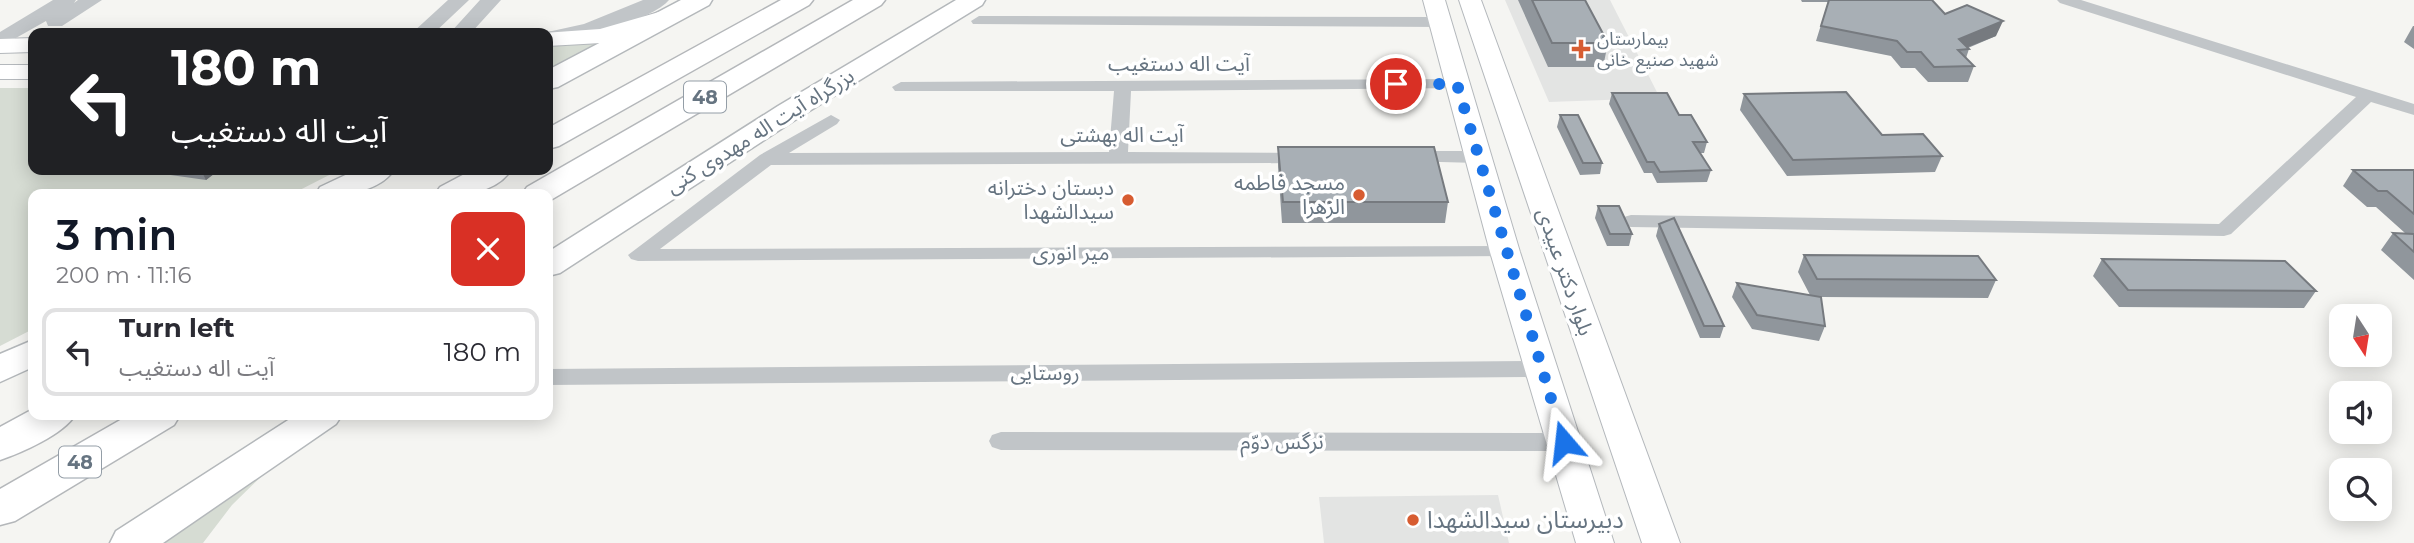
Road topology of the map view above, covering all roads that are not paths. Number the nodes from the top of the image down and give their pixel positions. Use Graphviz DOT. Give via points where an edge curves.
graph roads {
  1 [pos="66,0"];
  2 [pos="92,0"];
  3 [pos="459,0"];
  4 [pos="491,0"];
  5 [pos="701,0"];
  6 [pos="800,0"];
  7 [pos="872,0"];
  8 [pos="1470,0"];
  9 [pos="2065,0"];
  10 [pos="664,8"];
  11 [pos="976,11"];
  12 [pos="1437,11"];
  13 [pos="430,27"];
  14 [pos="466,27"];
  15 [pos="33,28"];
  16 [pos="43,28"];
  17 [pos="553,39"];
  18 [pos="0,72"];
  19 [pos="28,72"];
  20 [pos="553,78"];
  21 [pos="1457,84"];
  22 [pos="1124,87"];
  23 [pos="901,88"];
  24 [pos="2368,96"];
  25 [pos="2414,110"];
  26 [pos="831,120"];
  27 [pos="553,137"];
  28 [pos="1395,157"];
  29 [pos="1478,157"];
  30 [pos="1118,158"];
  31 [pos="1325,158"];
  32 [pos="767,159"];
  33 [pos="349,175"];
  34 [pos="369,175"];
  35 [pos="486,175"];
  36 [pos="326,189"];
  37 [pos="341,189"];
  38 [pos="460,189"];
  39 [pos="547,189"];
  40 [pos="1631,221"];
  41 [pos="1505,252"];
  42 [pos="553,263"];
  43 [pos="28,355"];
  44 [pos="1541,369"];
  45 [pos="0,370"];
  46 [pos="553,377"];
  47 [pos="46,420"];
  48 [pos="151,420"];
  49 [pos="316,420"];
  50 [pos="1001,441"];
  51 [pos="1564,442"];
  52 [pos="0,445"];
  53 [pos="0,509"];
  54 [pos="131,543"];
  55 [pos="1595,543"];
  56 [pos="1661,543"];
  1 -- 15 [label="street"];
  2 -- 16 [label="street"];
  3 -- 13 [label="street"];
  4 -- 14 [label="street"];
  5 -- 10 [label="main road"];
  6 -- 27 [label="highway, 48"];
  7 -- 39 [label="highway, 48"];
  8 -- 56 [label="main road, بلوار دکتر عبیدی"];
  9 -- 24 [label="street"];
  10 -- 17 [label="main road" via="601,36"];
  10 -- 20 [label="main road"];
  11 -- 12 [label="street"];
  11 -- 42 [label="main road, بزرگراه آیت اله مهدوی کنی" via="777,119"];
  12 -- 21 [label="main road"];
  13 -- 14 [label="street"];
  18 -- 19 [label="main road"];
  21 -- 22 [label="street, آیت اله دستغیب"];
  21 -- 29 [label="main road"];
  22 -- 23 [label="street, آیت اله دستغیب"];
  22 -- 30 [label="street"];
  24 -- 25 [label="street"];
  24 -- 40 [label="street" via="2224,230"];
  26 -- 32 [label="street"];
  28 -- 29 [label="street"];
  29 -- 41 [label="main road"];
  30 -- 31 [label="street, آیت اله بهشتی"];
  30 -- 32 [label="street, آیت اله بهشتی"];
  32 -- 41 [label="street, میر انوری" via="638,255"];
  33 -- 36 [label="main road"];
  34 -- 37 [label="main road"];
  35 -- 38 [label="highway"];
  41 -- 44 [label="main road"];
  43 -- 45 [label="main road"];
  44 -- 46 [label="street, روستایی"];
  44 -- 51 [label="main road"];
  47 -- 52 [label="highway, 48"];
  48 -- 53 [label="highway, 48"];
  49 -- 54 [label="main road"];
  50 -- 51 [label="street, نرگس دوّم"];
  51 -- 55 [label="main road"];
}
